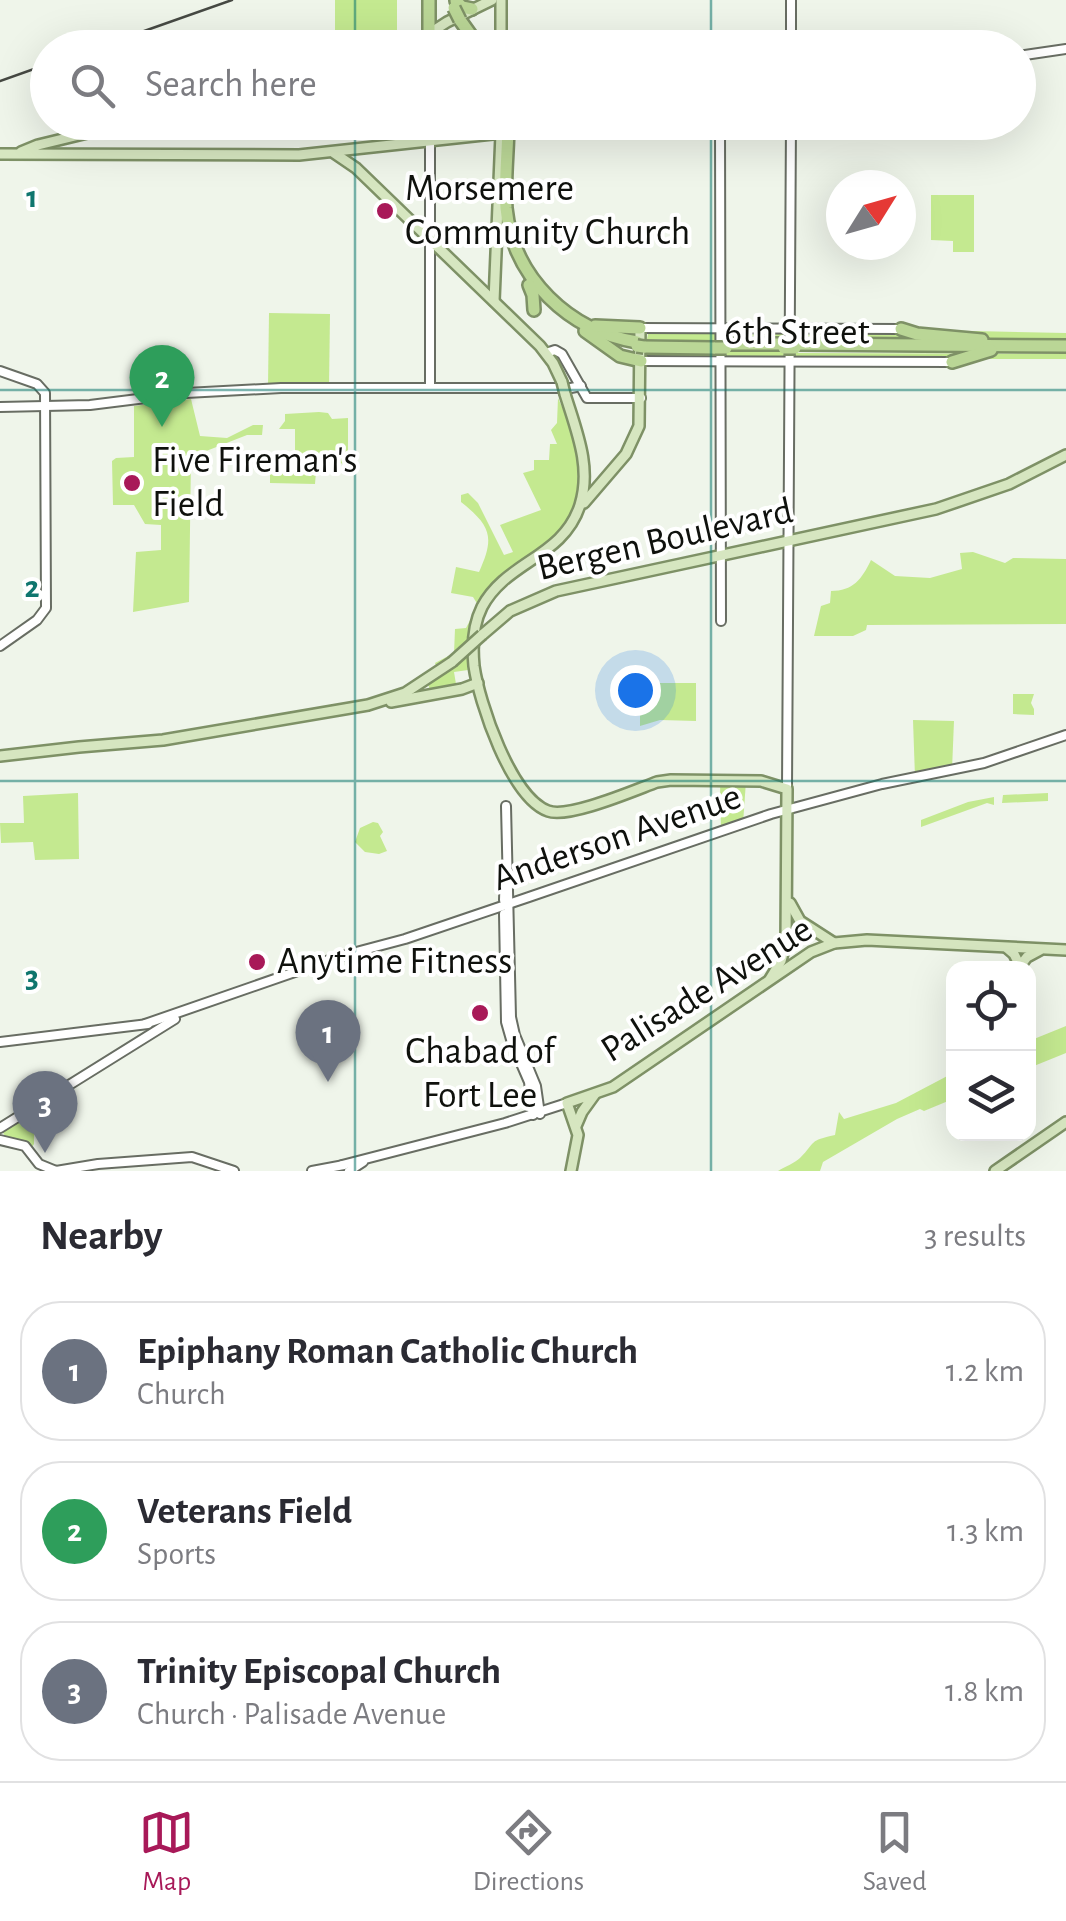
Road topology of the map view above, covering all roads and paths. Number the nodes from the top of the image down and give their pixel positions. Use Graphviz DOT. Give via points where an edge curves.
graph roads {
  1 [pos="430,0"];
  2 [pos="492,0"];
  3 [pos="501,0"];
  4 [pos="792,0"];
  5 [pos="456,9"];
  6 [pos="433,30"];
  7 [pos="501,30"];
  8 [pos="791,30"];
  9 [pos="1066,49"];
  10 [pos="1036,53"];
  11 [pos="64,140"];
  12 [pos="441,140"];
  13 [pos="505,140"];
  14 [pos="506,140"];
  15 [pos="507,140"];
  16 [pos="720,140"];
  17 [pos="791,140"];
  18 [pos="430,142"];
  19 [pos="29,149"];
  20 [pos="0,152"];
  21 [pos="332,152"];
  22 [pos="14,154"];
  23 [pos="60,154"];
  24 [pos="499,191"];
  25 [pos="513,226"];
  26 [pos="430,240"];
  27 [pos="529,285"];
  28 [pos="494,301"];
  29 [pos="556,307"];
  30 [pos="534,310"];
  31 [pos="579,324"];
  32 [pos="640,328"];
  33 [pos="720,328"];
  34 [pos="790,328"];
  35 [pos="901,329"];
  36 [pos="1006,348"];
  37 [pos="1066,348"];
  38 [pos="720,349"];
  39 [pos="790,349"];
  40 [pos="546,353"];
  41 [pos="640,360"];
  42 [pos="952,362"];
  43 [pos="0,371"];
  44 [pos="581,386"];
  45 [pos="430,388"];
  46 [pos="640,398"];
  47 [pos="0,407"];
  48 [pos="45,407"];
  49 [pos="1066,455"];
  50 [pos="579,509"];
  51 [pos="788,542"];
  52 [pos="720,556"];
  53 [pos="720,621"];
  54 [pos="0,646"];
  55 [pos="426,680"];
  56 [pos="478,682"];
  57 [pos="415,694"];
  58 [pos="433,694"];
  59 [pos="1065,736"];
  60 [pos="0,756"];
  61 [pos="787,789"];
  62 [pos="506,806"];
  63 [pos="787,809"];
  64 [pos="790,901"];
  65 [pos="507,905"];
  66 [pos="834,942"];
  67 [pos="1004,946"];
  68 [pos="1044,949"];
  69 [pos="1066,950"];
  70 [pos="770,979"];
  71 [pos="169,1019"];
  72 [pos="0,1042"];
  73 [pos="598,1092"];
  74 [pos="567,1103"];
  75 [pos="536,1115"];
  76 [pos="1066,1122"];
  77 [pos="505,1123"];
  78 [pos="576,1126"];
  79 [pos="0,1128"];
  80 [pos="4,1140"];
  81 [pos="377,1154"];
  82 [pos="364,1162"];
  83 [pos="346,1168"];
  84 [pos="234,1171"];
  85 [pos="312,1171"];
  86 [pos="571,1171"];
  87 [pos="995,1171"];
  1 -- 6 [label="highway"];
  2 -- 5 [label="main road"];
  3 -- 7 [label="main road"];
  4 -- 8 [label="main road"];
  5 -- 6 [label="main road"];
  9 -- 10 [label="main road"];
  11 -- 19 [label="main road"];
  12 -- 18 [label="main road"];
  13 -- 24 [label="main road"];
  14 -- 29 [label="highway" via="511,232 530,274"];
  15 -- 25 [label="main road"];
  16 -- 33 [label="main road"];
  17 -- 34 [label="main road"];
  18 -- 21 [label="main road"];
  18 -- 26 [label="main road"];
  19 -- 20 [label="main road"];
  19 -- 22 [label="main road"];
  19 -- 23 [label="main road"];
  20 -- 22 [label="main road"];
  21 -- 23 [label="main road"];
  21 -- 26 [label="main road"];
  22 -- 23 [label="main road"];
  24 -- 27 [label="highway" via="506,241"];
  24 -- 28 [label="main road"];
  25 -- 29 [label="highway"];
  26 -- 28 [label="main road"];
  26 -- 45 [label="main road"];
  27 -- 29 [label="highway"];
  27 -- 30 [label="highway"];
  28 -- 40 [label="main road"];
  29 -- 31 [label="highway"];
  31 -- 32 [label="highway"];
  31 -- 38 [label="highway" via="640,344"];
  31 -- 41 [label="highway" via="620,356"];
  32 -- 33 [label="main road"];
  32 -- 41 [label="main road"];
  33 -- 34 [label="main road"];
  33 -- 38 [label="main road"];
  34 -- 35 [label="main road"];
  34 -- 39 [label="main road"];
  35 -- 36 [label="highway"];
  36 -- 37 [label="highway"];
  36 -- 39 [label="highway"];
  36 -- 42 [label="highway"];
  38 -- 39 [label="highway"];
  38 -- 41 [label="main road, 6th Street"];
  38 -- 52 [label="main road"];
  39 -- 42 [label="main road, 6th Street"];
  39 -- 51 [label="main road"];
  40 -- 44 [label="main road" via="560,352"];
  40 -- 50 [label="main road, bridge" via="562,382 585,466"];
  41 -- 46 [label="main road"];
  43 -- 48 [label="main road" via="42,388"];
  44 -- 45 [label="main road"];
  44 -- 46 [label="main road" via="587,398"];
  45 -- 48 [label="main road" via="281,388"];
  46 -- 50 [label="main road" via="640,426 620,462"];
  47 -- 48 [label="main road"];
  48 -- 54 [label="main road" via="44,612"];
  49 -- 51 [label="main road, Bergen Boulevard" via="1016,482 941,508"];
  50 -- 56 [label="main road" via="556,544 512,573 481,608 475,624"];
  51 -- 52 [label="main road, Bergen Boulevard"];
  51 -- 61 [label="main road"];
  52 -- 53 [label="main road"];
  52 -- 55 [label="main road, Bergen Boulevard, bridge" via="541,596 510,611"];
  55 -- 57 [label="main road, Bergen Boulevard"];
  55 -- 58 [label="main road"];
  56 -- 58 [label="main road"];
  56 -- 61 [label="main road" via="511,772 552,812 672,780 766,781"];
  57 -- 58 [label="main road"];
  57 -- 60 [label="main road" via="163,740"];
  59 -- 63 [label="main road, Anderson Avenue" via="984,763"];
  61 -- 63 [label="main road"];
  62 -- 65 [label="main road"];
  63 -- 64 [label="main road"];
  63 -- 65 [label="main road, Anderson Avenue"];
  64 -- 66 [label="main road" via="800,921"];
  64 -- 70 [label="main road" via="782,956"];
  65 -- 71 [label="main road, Anderson Avenue"];
  65 -- 75 [label="main road" via="506,1022"];
  66 -- 67 [label="main road, Palisade Avenue"];
  66 -- 70 [label="main road, Palisade Avenue"];
  67 -- 68 [label="main road, Palisade Avenue"];
  67 -- 68 [label="main road" via="1020,966"];
  68 -- 69 [label="main road, Palisade Avenue"];
  70 -- 73 [label="main road, Palisade Avenue"];
  71 -- 72 [label="main road, Anderson Avenue"];
  71 -- 79 [label="main road"];
  73 -- 74 [label="main road, Palisade Avenue"];
  73 -- 78 [label="main road"];
  74 -- 75 [label="main road, Palisade Avenue"];
  74 -- 78 [label="main road"];
  75 -- 77 [label="main road, Palisade Avenue"];
  76 -- 87 [label="main road"];
  77 -- 81 [label="main road, Palisade Avenue"];
  77 -- 82 [label="main road, Palisade Avenue"];
  78 -- 86 [label="main road"];
  79 -- 80 [label="main road"];
  80 -- 84 [label="main road" via="56,1170 193,1157"];
  81 -- 82 [label="main road"];
  81 -- 83 [label="main road, Palisade Avenue"];
  82 -- 83 [label="main road"];
  83 -- 85 [label="main road, Palisade Avenue"];
}
